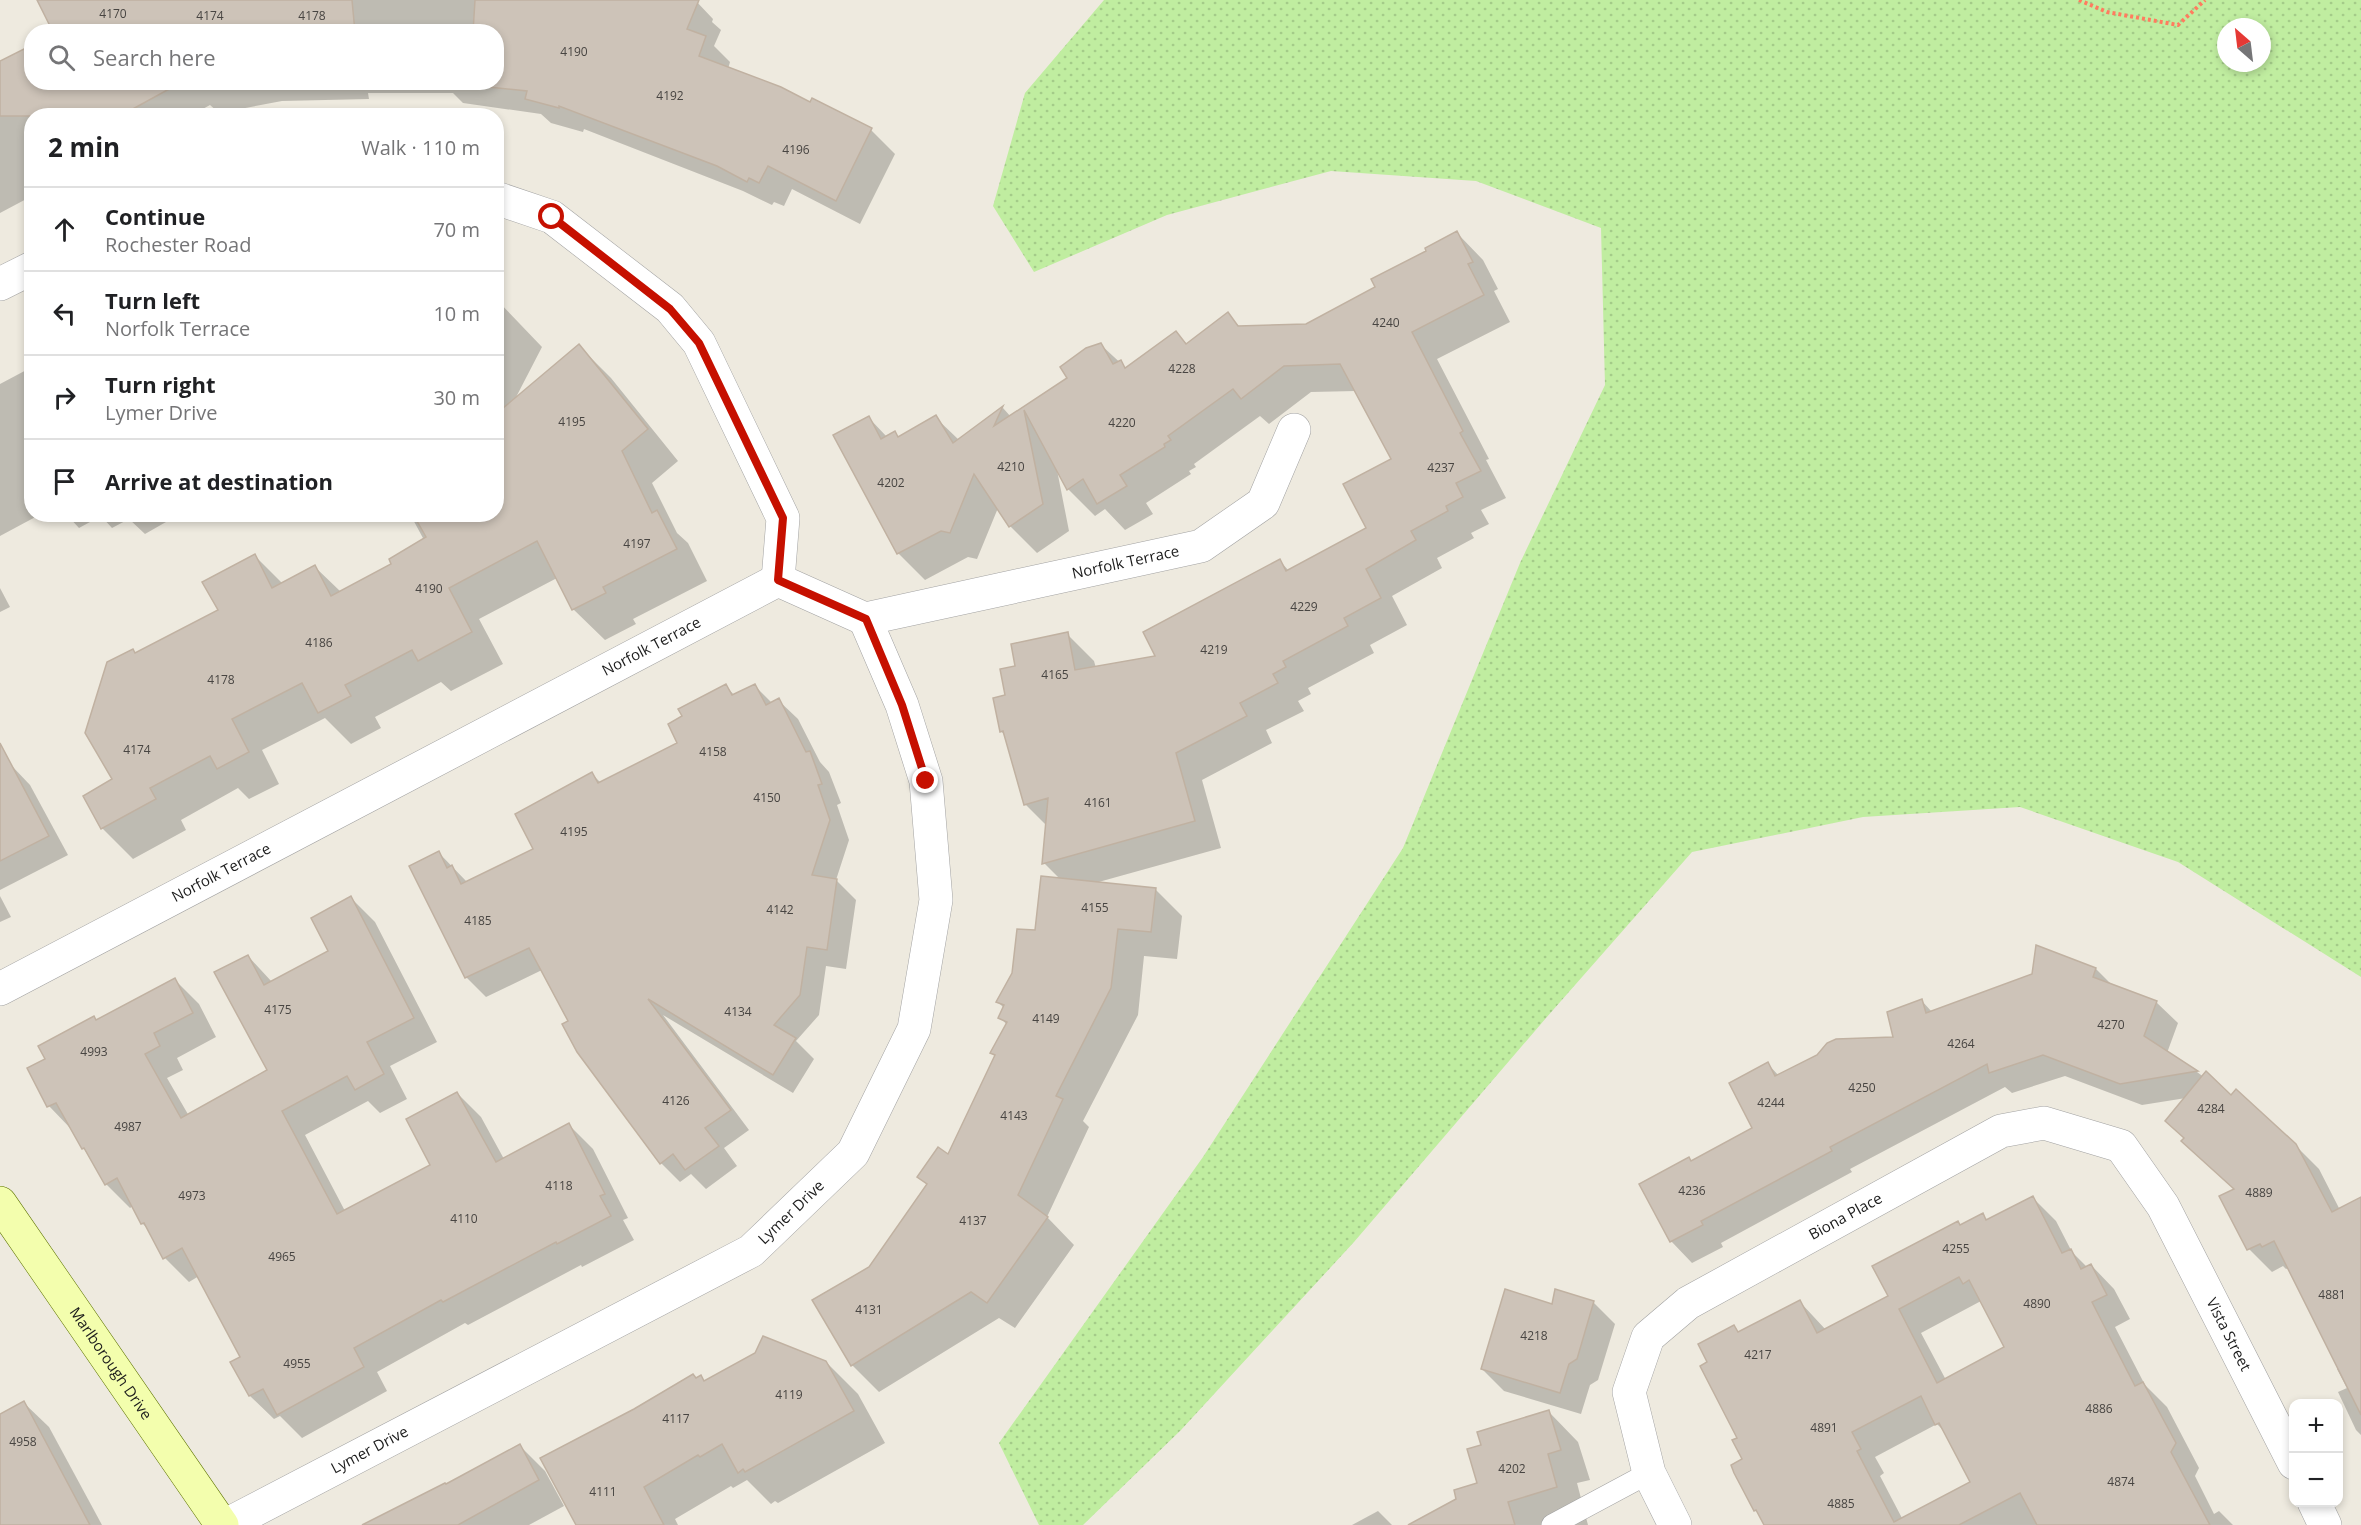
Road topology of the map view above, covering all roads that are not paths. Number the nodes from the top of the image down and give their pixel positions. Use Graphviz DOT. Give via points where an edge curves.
graph roads {
  1 [pos="504,201"];
  2 [pos="24,272"];
  3 [pos="0,284"];
  4 [pos="1294,430"];
  5 [pos="778,580"];
  6 [pos="866,619"];
  7 [pos="0,989"];
  8 [pos="0,1203"];
  9 [pos="2163,1206"];
  10 [pos="2289,1453"];
  11 [pos="1649,1473"];
  12 [pos="2316,1507"];
  13 [pos="224,1525"];
  14 [pos="1552,1525"];
  15 [pos="1675,1525"];
  16 [pos="2325,1525"];
  1 -- 5 [label="street" via="552,217 670,309 699,343 783,518"];
  2 -- 3 [label="street"];
  4 -- 6 [label="street, Norfolk Terrace" via="1263,503 1201,546"];
  5 -- 6 [label="street"];
  5 -- 7 [label="street, Norfolk Terrace"];
  6 -- 13 [label="street, Lymer Drive" via="902,705 926,781 936,900 914,1029 852,1153 750,1251"];
  8 -- 13 [label="street, Marlborough Drive"];
  9 -- 10 [label="street, Vista Street"];
  9 -- 11 [label="street, Biona Place" via="2121,1146 2044,1123 2001,1131 1688,1304 1648,1337 1629,1392"];
  11 -- 14 [label="lane"];
  11 -- 15 [label="street, Biona Place"];
  12 -- 16 [label="street"];
}
